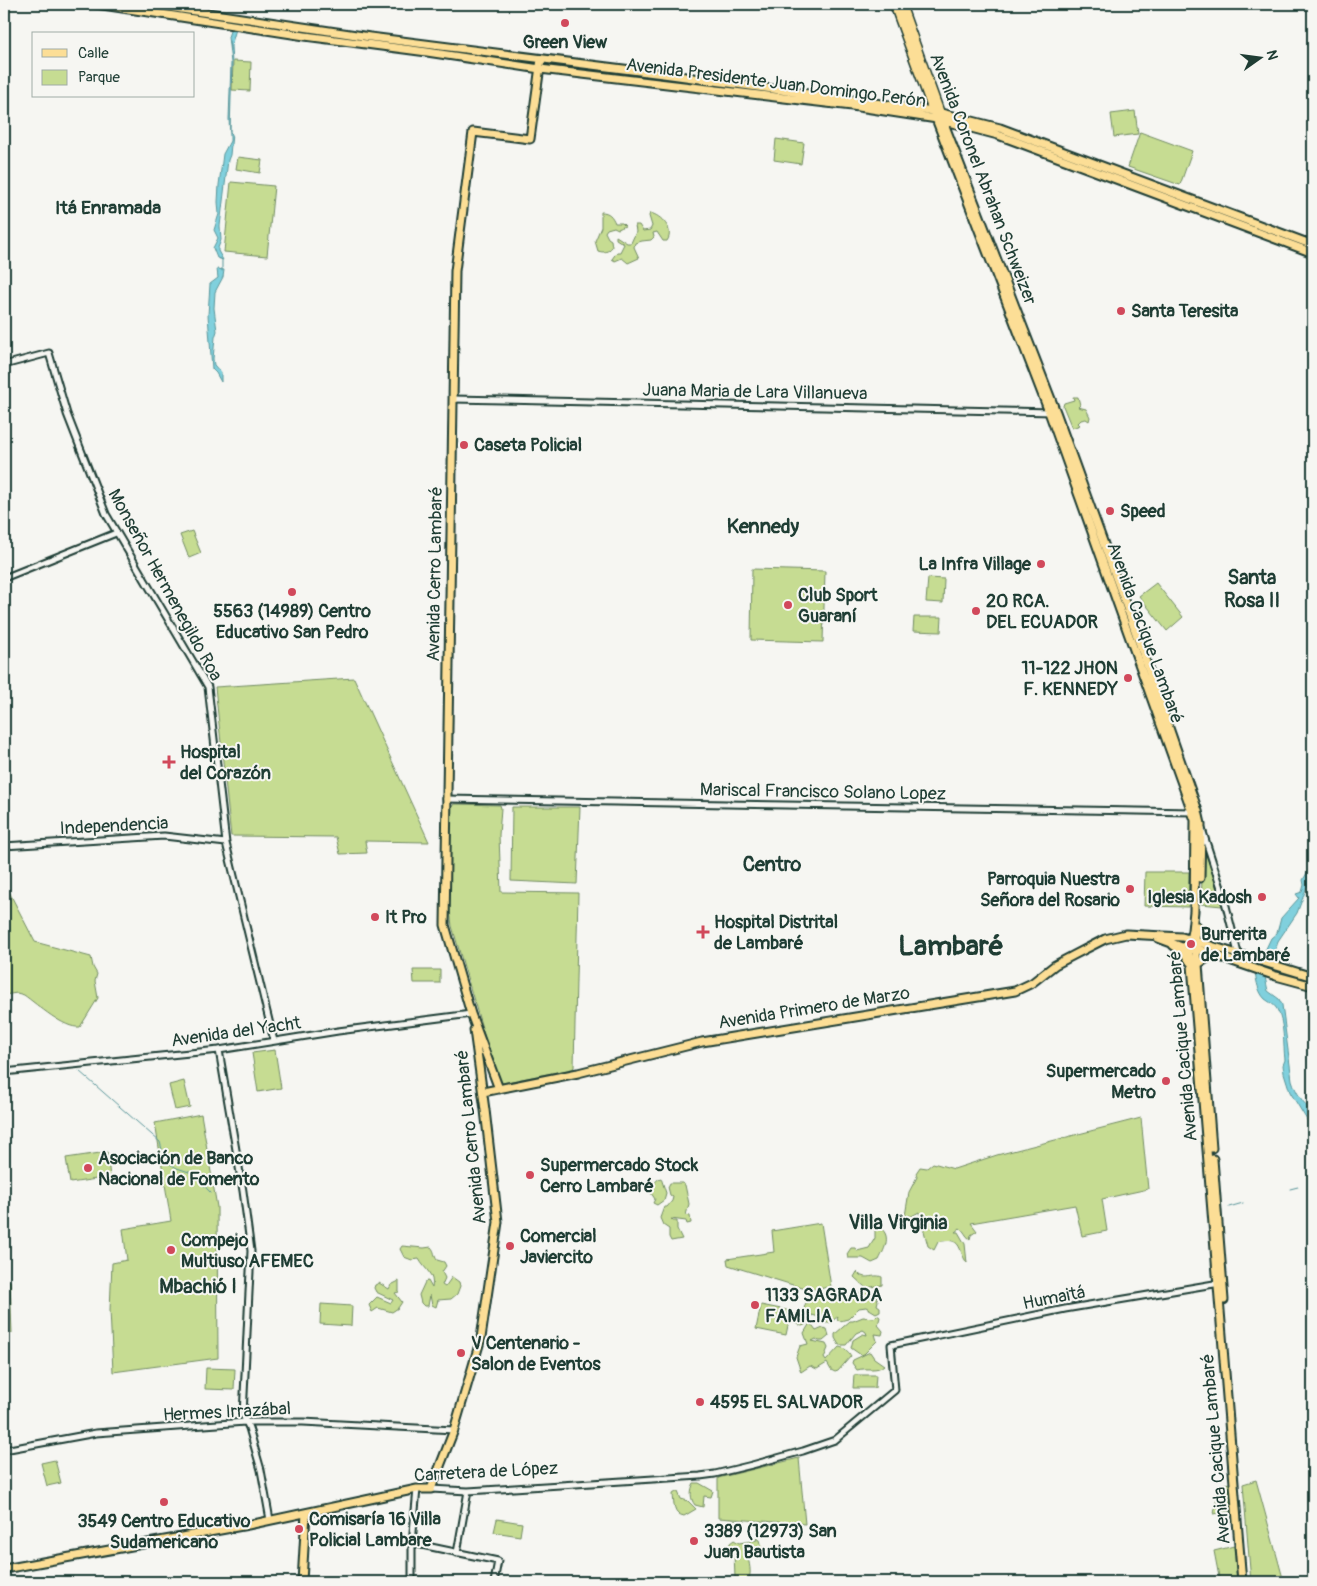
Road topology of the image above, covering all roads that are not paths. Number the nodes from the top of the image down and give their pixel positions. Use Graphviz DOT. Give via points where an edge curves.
graph roads {
  1 [pos="96,4"];
  2 [pos="148,4"];
  3 [pos="894,4"];
  4 [pos="901,4"];
  5 [pos="157,5"];
  6 [pos="156,14"];
  7 [pos="542,59"];
  8 [pos="540,70"];
  9 [pos="939,116"];
  10 [pos="959,125"];
  11 [pos="952,140"];
  12 [pos="1040,147"];
  13 [pos="1313,244"];
  14 [pos="1313,253"];
  15 [pos="1017,328"];
  16 [pos="4,365"];
  17 [pos="1038,365"];
  18 [pos="453,400"];
  19 [pos="1052,412"];
  20 [pos="116,533"];
  21 [pos="4,578"];
  22 [pos="446,798"];
  23 [pos="1196,811"];
  24 [pos="1201,824"];
  25 [pos="226,843"];
  26 [pos="4,846"];
  27 [pos="1140,935"];
  28 [pos="1169,941"];
  29 [pos="1192,944"];
  30 [pos="1209,953"];
  31 [pos="1239,959"];
  32 [pos="1248,962"];
  33 [pos="1195,964"];
  34 [pos="1313,977"];
  35 [pos="1313,986"];
  36 [pos="471,1014"];
  37 [pos="274,1041"];
  38 [pos="219,1050"];
  39 [pos="4,1072"];
  40 [pos="499,1089"];
  41 [pos="483,1092"];
  42 [pos="1220,1283"];
  43 [pos="895,1390"];
  44 [pos="245,1422"];
  45 [pos="454,1430"];
  46 [pos="4,1450"];
  47 [pos="417,1489"];
  48 [pos="431,1489"];
  49 [pos="468,1491"];
  50 [pos="306,1513"];
  51 [pos="270,1520"];
  52 [pos="412,1543"];
  53 [pos="457,1553"];
  54 [pos="4,1569"];
  55 [pos="302,1582"];
  56 [pos="412,1582"];
  57 [pos="494,1582"];
  58 [pos="1242,1582"];
  59 [pos="1246,1582"];
  1 -- 6 [label="main road, Avenida Presidente Juan Domingo Perón"];
  2 -- 5 [label="main road, Avenida Presidente Juan Domingo Perón"];
  3 -- 9 [label="highway, Avenida Coronel Abrahan Schweizer"];
  4 -- 9 [label="highway, Avenida Coronel Abrahan Schweizer"];
  5 -- 6 [label="main road"];
  5 -- 7 [label="main road, Avenida Presidente Juan Domingo Perón"];
  6 -- 8 [label="main road, Avenida Presidente Juan Domingo Perón"];
  7 -- 8 [label="main road"];
  7 -- 9 [label="main road, Avenida Presidente Juan Domingo Perón"];
  8 -- 9 [label="main road, Avenida Presidente Juan Domingo Perón"];
  8 -- 18 [label="main road, Avenida Cerro Lambaré" via="530,139 473,132 455,270"];
  9 -- 10 [label="main road, Avenida Presidente Juan Domingo Perón"];
  9 -- 11 [label="main road, Avenida Coronel Abrahan Schweizer"];
  9 -- 12 [label="main road, Avenida Presidente Juan Domingo Perón" via="1000,128"];
  9 -- 15 [label="main road, Avenida Coronel Abrahan Schweizer"];
  10 -- 11 [label="main road" via="952,130"];
  10 -- 12 [label="main road, Avenida Presidente Juan Domingo Perón"];
  11 -- 17 [label="main road, Avenida Coronel Abrahan Schweizer"];
  12 -- 13 [label="main road, Avenida Presidente Juan Domingo Perón"];
  12 -- 14 [label="main road, Avenida Presidente Juan Domingo Perón"];
  15 -- 19 [label="main road, Avenida Cacique Lambaré"];
  16 -- 20 [label="street, Monseñor Hermenegildo Roa" via="49,353 67,414"];
  17 -- 19 [label="main road, Avenida Cacique Lambaré"];
  18 -- 19 [label="street, Juana Maria de Lara Villanueva"];
  18 -- 22 [label="main road, Avenida Cerro Lambaré"];
  19 -- 23 [label="main road, Avenida Cacique Lambaré" via="1130,616"];
  20 -- 21 [label="street"];
  20 -- 25 [label="street, Monseñor Hermenegildo Roa" via="208,686"];
  22 -- 23 [label="street, Mariscal Francisco Solano Lopez"];
  22 -- 36 [label="main road, Avenida Cerro Lambaré" via="445,925"];
  23 -- 24 [label="main road, Avenida Cacique Lambaré"];
  23 -- 29 [label="main road, Avenida Cacique Lambaré"];
  24 -- 29 [label="main road, Avenida Cacique Lambaré" via="1199,890"];
  24 -- 31 [label="street"];
  25 -- 26 [label="street, Independencia" via="164,836"];
  25 -- 37 [label="street, Monseñor Hermenegildo Roa"];
  27 -- 28 [label="main road, Avenida Primero de Marzo"];
  27 -- 29 [label="main road, Avenida Primero de Marzo" via="1182,936"];
  27 -- 40 [label="main road, Avenida Primero de Marzo" via="1126,934 1105,939 1015,991 702,1042"];
  28 -- 29 [label="main road, Avenida Primero de Marzo"];
  28 -- 33 [label="main road"];
  29 -- 30 [label="main road"];
  29 -- 31 [label="main road"];
  29 -- 33 [label="main road, Avenida Cacique Lambaré"];
  30 -- 31 [label="main road"];
  30 -- 33 [label="main road"];
  31 -- 32 [label="main road"];
  32 -- 34 [label="main road"];
  32 -- 35 [label="main road" via="1276,976"];
  33 -- 42 [label="main road, Avenida Cacique Lambaré"];
  36 -- 37 [label="street, Avenida del Yacht"];
  36 -- 40 [label="main road, Avenida Cerro Lambaré"];
  36 -- 41 [label="main road, Avenida Cerro Lambaré"];
  37 -- 38 [label="street, Avenida del Yacht"];
  38 -- 39 [label="street, Avenida del Yacht"];
  38 -- 44 [label="street" via="251,1251"];
  40 -- 41 [label="main road, Avenida Primero de Marzo"];
  41 -- 45 [label="main road, Avenida Cerro Lambaré" via="498,1222 481,1338"];
  42 -- 43 [label="street, Humaitá" via="1065,1309 891,1345"];
  42 -- 58 [label="main road, Avenida Cacique Lambaré"];
  42 -- 59 [label="main road, Avenida Cacique Lambaré"];
  43 -- 49 [label="street, Carretera de López" via="835,1440 712,1475"];
  44 -- 45 [label="street, Hermes Irrazábal"];
  44 -- 46 [label="street, Hermes Irrazábal" via="96,1433"];
  44 -- 51 [label="street" via="250,1428 261,1470"];
  45 -- 48 [label="main road, Avenida Cerro Lambaré"];
  47 -- 48 [label="main road, Carretera de López"];
  47 -- 50 [label="main road, Carretera de López"];
  47 -- 52 [label="street"];
  48 -- 49 [label="street, Carretera de López"];
  49 -- 53 [label="street"];
  50 -- 51 [label="main road, Carretera de López"];
  50 -- 55 [label="main road"];
  51 -- 54 [label="main road, Carretera de López"];
  52 -- 53 [label="street"];
  52 -- 56 [label="street"];
  53 -- 57 [label="street" via="498,1562"];
}
